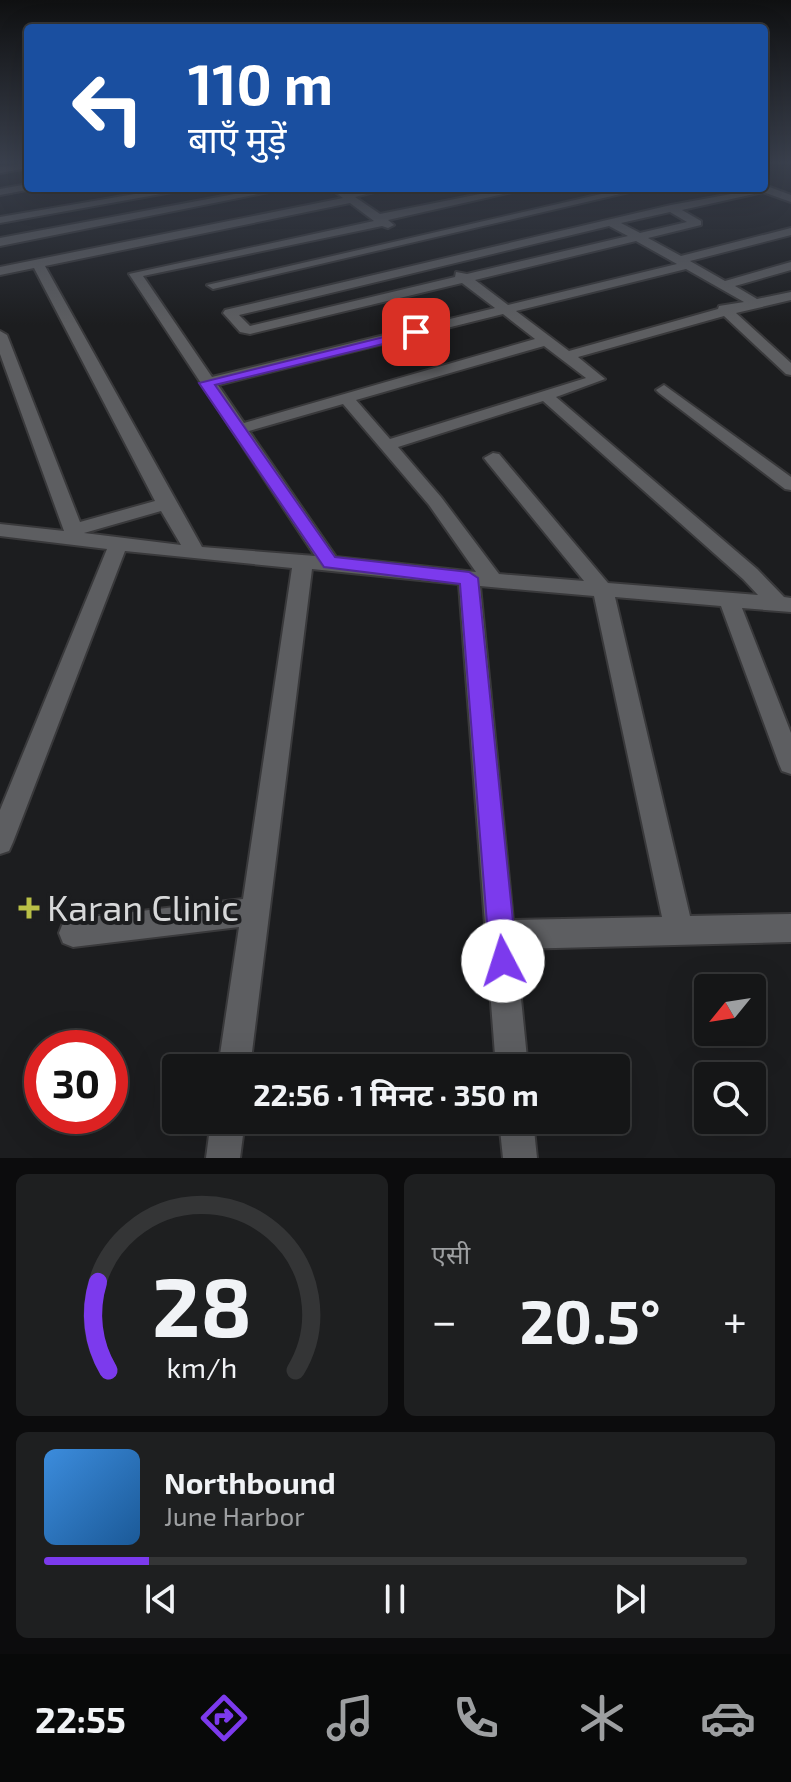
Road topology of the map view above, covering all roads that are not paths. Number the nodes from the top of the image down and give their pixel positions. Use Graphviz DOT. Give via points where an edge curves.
graph roads {
  1 [pos="131,217"];
  2 [pos="250,217"];
  3 [pos="377,217"];
  4 [pos="394,217"];
  5 [pos="509,217"];
  6 [pos="632,217"];
  7 [pos="687,217"];
  8 [pos="381,220"];
  9 [pos="611,222"];
  10 [pos="791,231"];
  11 [pos="640,237"];
  12 [pos="410,239"];
  13 [pos="0,242"];
  14 [pos="117,248"];
  15 [pos="441,261"];
  16 [pos="684,262"];
  17 [pos="38,264"];
  18 [pos="791,266"];
  19 [pos="0,271"];
  20 [pos="135,274"];
  21 [pos="466,279"];
  22 [pos="213,285"];
  23 [pos="726,285"];
  24 [pos="791,296"];
  25 [pos="755,303"];
  26 [pos="724,309"];
  27 [pos="505,311"];
  28 [pos="0,335"];
  29 [pos="544,341"];
  30 [pos="567,356"];
  31 [pos="791,371"];
  32 [pos="206,383"];
  33 [pos="664,390"];
  34 [pos="546,396"];
  35 [pos="348,400"];
  36 [pos="239,429"];
  37 [pos="388,445"];
  38 [pos="493,458"];
  39 [pos="791,485"];
  40 [pos="166,504"];
  41 [pos="0,530"];
  42 [pos="76,533"];
  43 [pos="119,543"];
  44 [pos="195,552"];
  45 [pos="303,562"];
  46 [pos="330,563"];
  47 [pos="481,579"];
  48 [pos="603,590"];
  49 [pos="729,601"];
  50 [pos="785,605"];
  51 [pos="791,764"];
  52 [pos="0,842"];
  53 [pos="254,911"];
  54 [pos="791,928"];
  55 [pos="679,931"];
  56 [pos="73,933"];
  57 [pos="501,935"];
  58 [pos="236,1054"];
  59 [pos="511,1054"];
  60 [pos="226,1134"];
  61 [pos="517,1134"];
  62 [pos="223,1158"];
  63 [pos="520,1158"];
  1 -- 13 [label="street"];
  2 -- 14 [label="street"];
  3 -- 8 [label="street"];
  4 -- 8 [label="street"];
  5 -- 12 [label="street"];
  6 -- 9 [label="street"];
  7 -- 11 [label="street" via="697,223"];
  8 -- 12 [label="street"];
  8 -- 20 [label="street"];
  9 -- 11 [label="street"];
  9 -- 15 [label="street"];
  10 -- 16 [label="street"];
  11 -- 16 [label="street"];
  11 -- 21 [label="street"];
  12 -- 15 [label="street"];
  12 -- 22 [label="street"];
  14 -- 17 [label="street"];
  14 -- 20 [label="street"];
  15 -- 21 [label="street"];
  15 -- 21 [label="street" via="230,313 250,330"];
  16 -- 23 [label="street"];
  16 -- 27 [label="street"];
  17 -- 19 [label="street"];
  17 -- 40 [label="street"];
  18 -- 23 [label="street"];
  20 -- 32 [label="street"];
  21 -- 27 [label="street"];
  23 -- 25 [label="street"];
  24 -- 25 [label="street"];
  25 -- 26 [label="street"];
  26 -- 30 [label="street"];
  26 -- 31 [label="street"];
  27 -- 29 [label="street"];
  27 -- 32 [label="street"];
  28 -- 42 [label="street"];
  29 -- 30 [label="street"];
  29 -- 35 [label="street"];
  30 -- 34 [label="street" via="597,379"];
  32 -- 36 [label="street"];
  33 -- 39 [label="street"];
  34 -- 37 [label="street"];
  34 -- 50 [label="street"];
  35 -- 36 [label="street"];
  35 -- 37 [label="street"];
  36 -- 46 [label="street"];
  37 -- 47 [label="street" via="435,501"];
  38 -- 48 [label="street"];
  40 -- 42 [label="street"];
  40 -- 44 [label="street"];
  41 -- 42 [label="street"];
  42 -- 43 [label="street"];
  43 -- 44 [label="street"];
  43 -- 52 [label="street"];
  44 -- 45 [label="street"];
  45 -- 46 [label="street"];
  45 -- 53 [label="street"];
  46 -- 47 [label="street"];
  47 -- 48 [label="street"];
  47 -- 57 [label="street"];
  48 -- 49 [label="street"];
  48 -- 55 [label="street"];
  49 -- 50 [label="street"];
  49 -- 51 [label="street"];
  53 -- 56 [label="street"];
  53 -- 58 [label="street"];
  54 -- 55 [label="street"];
  55 -- 57 [label="street"];
  57 -- 59 [label="street"];
  60 -- 62 [label="street"];
  61 -- 63 [label="street"];
}
